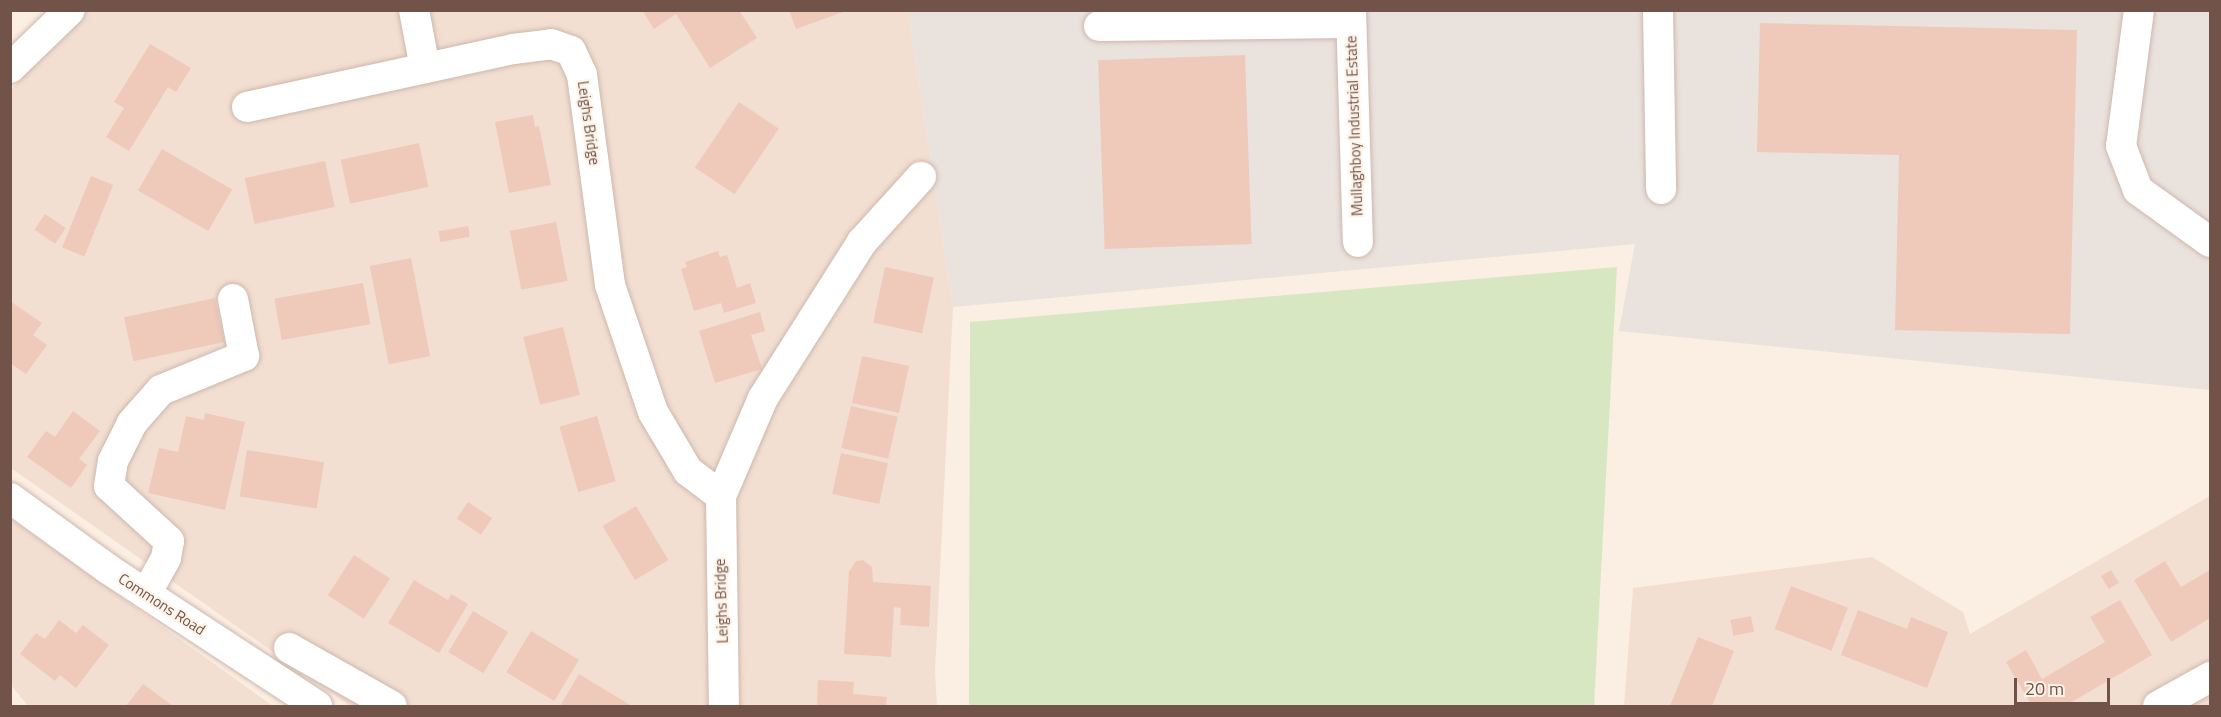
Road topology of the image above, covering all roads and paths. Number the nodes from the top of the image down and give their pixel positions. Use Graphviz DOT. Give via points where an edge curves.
graph roads {
  1 [pos="69,10"];
  2 [pos="414,10"];
  3 [pos="1658,10"];
  4 [pos="2139,10"];
  5 [pos="1351,17"];
  6 [pos="1099,26"];
  7 [pos="10,68"];
  8 [pos="425,68"];
  9 [pos="247,107"];
  10 [pos="921,177"];
  11 [pos="1661,189"];
  12 [pos="1358,242"];
  13 [pos="2211,242"];
  14 [pos="233,299"];
  15 [pos="721,496"];
  16 [pos="10,498"];
  17 [pos="146,594"];
  18 [pos="289,648"];
  19 [pos="2211,677"];
  20 [pos="317,706"];
  21 [pos="392,706"];
  22 [pos="724,706"];
  23 [pos="2158,706"];
  1 -- 7 [label="street"];
  2 -- 8 [label="street"];
  3 -- 11 [label="street"];
  4 -- 13 [label="street" via="2121,146 2138,190"];
  5 -- 6 [label="street"];
  5 -- 12 [label="street, Mullaghboy Industrial Estate"];
  8 -- 9 [label="street, Leighs Bridge"];
  8 -- 15 [label="street, Leighs Bridge" via="551,44 571,51 582,75 610,285 653,412 688,471"];
  10 -- 15 [label="street, Leighs Bridge" via="862,242 763,398"];
  14 -- 17 [label="street" via="244,356 161,390 132,423 113,461 109,486 169,541 166,558"];
  15 -- 22 [label="street, Leighs Bridge"];
  16 -- 17 [label="street, Commons Road"];
  17 -- 20 [label="street, Commons Road"];
  18 -- 21 [label="street"];
  19 -- 23 [label="street"];
}
